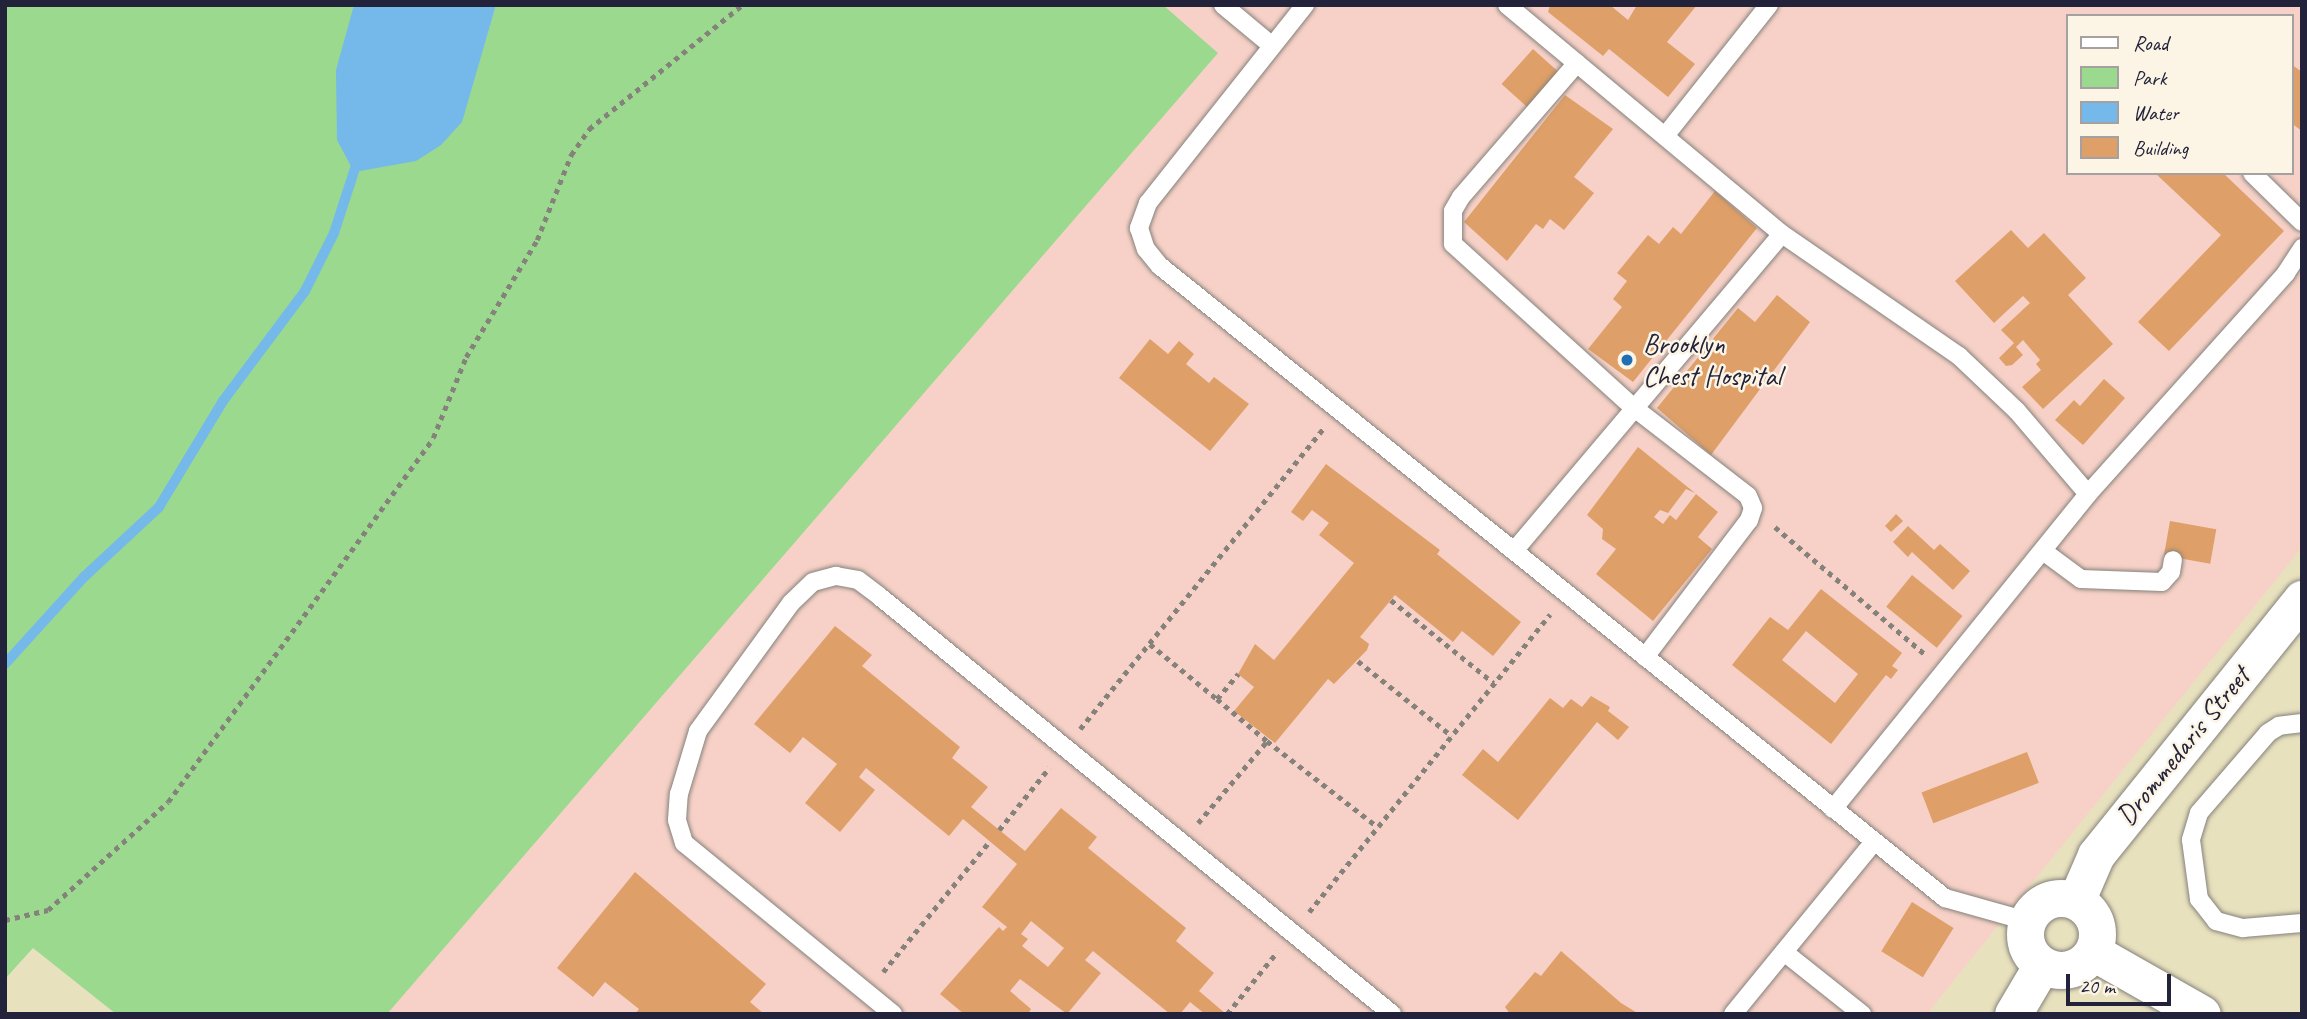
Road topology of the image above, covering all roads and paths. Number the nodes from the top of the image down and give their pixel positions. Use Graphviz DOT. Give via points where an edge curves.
graph roads {
  1 [pos="742,5"];
  2 [pos="1223,5"];
  3 [pos="1305,5"];
  4 [pos="1507,5"];
  5 [pos="1769,5"];
  6 [pos="1271,45"];
  7 [pos="1577,63"];
  8 [pos="1665,136"];
  9 [pos="2254,175"];
  10 [pos="2302,222"];
  11 [pos="1782,234"];
  12 [pos="2302,248"];
  13 [pos="1633,407"];
  14 [pos="1339,410"];
  15 [pos="2088,494"];
  16 [pos="1753,508"];
  17 [pos="1514,551"];
  18 [pos="2043,551"];
  19 [pos="2173,560"];
  20 [pos="1566,594"];
  21 [pos="2302,599"];
  22 [pos="1391,600"];
  23 [pos="1150,644"];
  24 [pos="1645,657"];
  25 [pos="1358,662"];
  26 [pos="1945,671"];
  27 [pos="1238,674"];
  28 [pos="1494,683"];
  29 [pos="1217,699"];
  30 [pos="2302,723"];
  31 [pos="1452,736"];
  32 [pos="1267,741"];
  33 [pos="1065,748"];
  34 [pos="1833,808"];
  35 [pos="1378,827"];
  36 [pos="999,830"];
  37 [pos="990,841"];
  38 [pos="1874,842"];
  39 [pos="1182,843"];
  40 [pos="2076,901"];
  41 [pos="5,920"];
  42 [pos="2028,921"];
  43 [pos="2302,923"];
  44 [pos="1293,933"];
  45 [pos="1784,952"];
  46 [pos="2093,952"];
  47 [pos="2042,965"];
  48 [pos="867,992"];
  49 [pos="893,1014"];
  50 [pos="1227,1014"];
  51 [pos="1392,1014"];
  52 [pos="1733,1014"];
  53 [pos="1862,1014"];
  54 [pos="2013,1014"];
  55 [pos="2203,1014"];
  1 -- 41 [label="path" via="589,129 571,155 537,240 466,357 433,438 168,802 48,910"];
  2 -- 6 [label="lane"];
  3 -- 6 [label="lane"];
  4 -- 7 [label="lane"];
  5 -- 8 [label="lane"];
  6 -- 14 [label="lane" via="1148,203 1139,228 1146,248 1160,266"];
  7 -- 8 [label="lane"];
  7 -- 13 [label="lane" via="1461,197 1453,211 1453,244"];
  8 -- 11 [label="lane"];
  9 -- 10 [label="lane"];
  11 -- 13 [label="lane"];
  11 -- 15 [label="lane" via="1959,356 2017,411"];
  12 -- 15 [label="lane" via="2286,274"];
  13 -- 16 [label="lane" via="1748,496"];
  13 -- 17 [label="lane"];
  14 -- 17 [label="lane"];
  14 -- 23 [label="path"];
  15 -- 18 [label="lane"];
  16 -- 24 [label="lane" via="1735,541"];
  16 -- 26 [label="path"];
  17 -- 20 [label="lane"];
  18 -- 19 [label="lane" via="2081,579 2162,582 2171,572"];
  18 -- 26 [label="lane"];
  20 -- 24 [label="lane"];
  20 -- 28 [label="path"];
  21 -- 40 [label="street, Drommedaris Street" via="2096,855"];
  22 -- 28 [label="path"];
  23 -- 29 [label="path"];
  23 -- 33 [label="path"];
  24 -- 34 [label="lane"];
  25 -- 31 [label="path"];
  26 -- 34 [label="lane"];
  27 -- 29 [label="path"];
  28 -- 31 [label="path"];
  29 -- 32 [label="path"];
  30 -- 43 [label="lane" via="2279,726 2259,743 2199,813 2191,840 2199,899 2216,921 2243,928"];
  31 -- 35 [label="path"];
  32 -- 35 [label="path"];
  32 -- 39 [label="path"];
  33 -- 36 [label="path"];
  33 -- 39 [label="lane"];
  33 -- 48 [label="lane" via="858,580 836,576 813,582 791,603 698,731 679,794 677,820 684,843"];
  34 -- 38 [label="lane"];
  35 -- 44 [label="path"];
  37 -- 48 [label="path"];
  38 -- 42 [label="lane" via="1945,898"];
  38 -- 45 [label="lane"];
  39 -- 44 [label="lane"];
  40 -- 42 [label="street" via="2051,899"];
  40 -- 46 [label="street" via="2095,923"];
  42 -- 47 [label="street" via="2026,946"];
  44 -- 50 [label="path"];
  44 -- 51 [label="lane"];
  45 -- 52 [label="lane"];
  45 -- 53 [label="lane"];
  46 -- 47 [label="street" via="2074,968 2057,970"];
  46 -- 55 [label="street"];
  47 -- 54 [label="street"];
  48 -- 49 [label="lane"];
}
